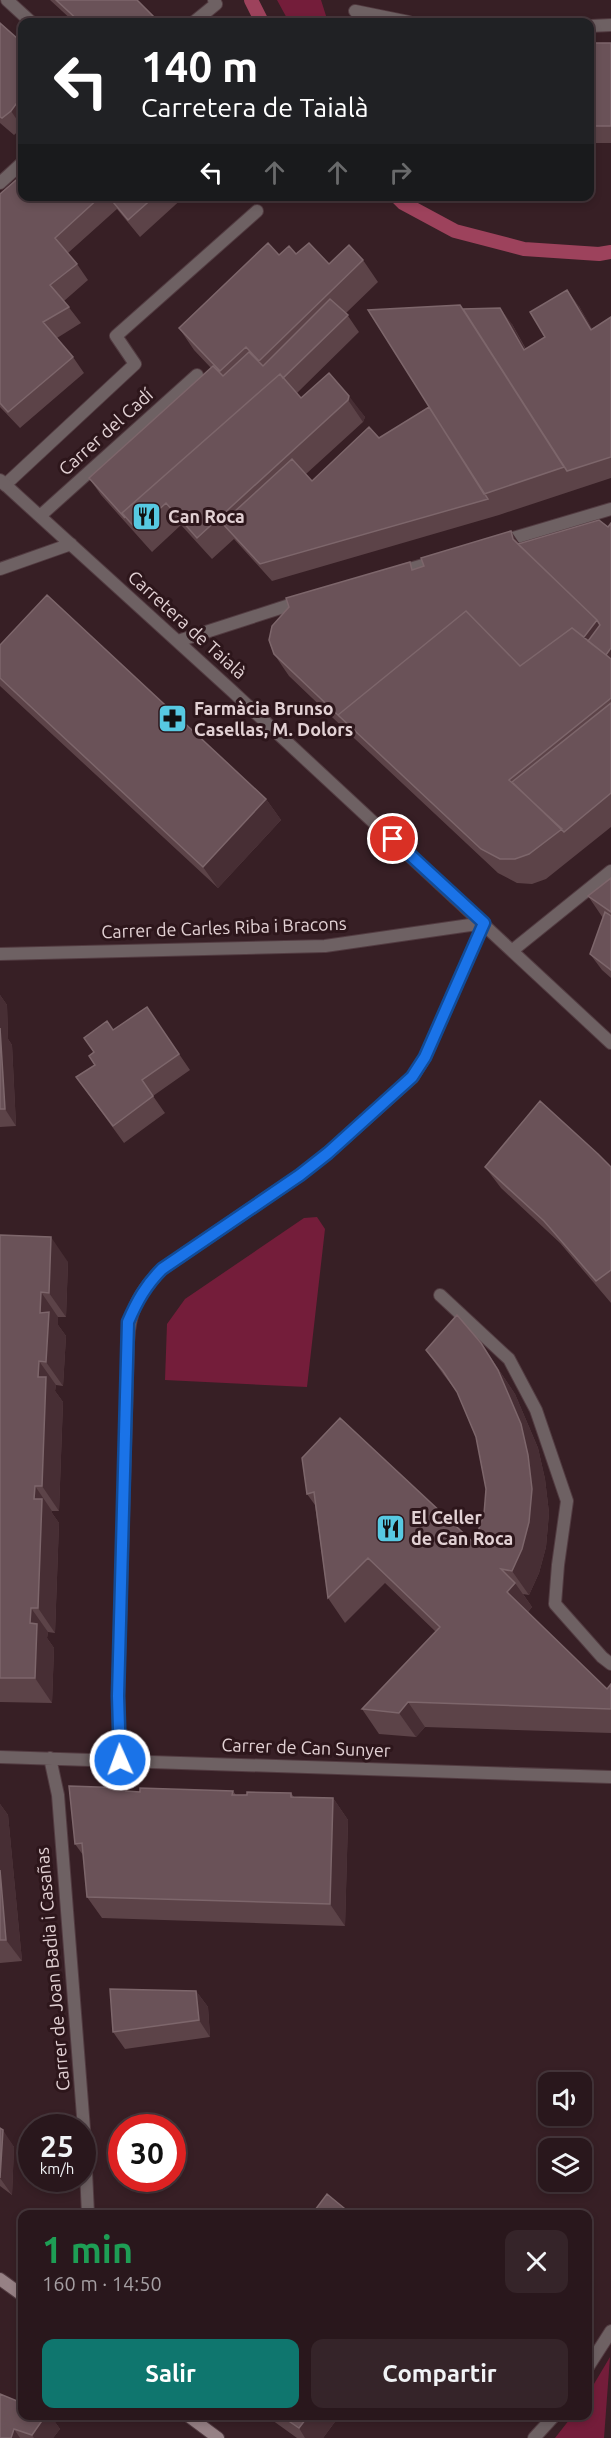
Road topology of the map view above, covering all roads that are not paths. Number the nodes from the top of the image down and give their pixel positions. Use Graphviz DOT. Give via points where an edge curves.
graph roads {
  1 [pos="7,0"];
  2 [pos="215,2"];
  3 [pos="355,11"];
  4 [pos="27,18"];
  5 [pos="198,18"];
  6 [pos="389,18"];
  7 [pos="611,25"];
  8 [pos="594,26"];
  9 [pos="18,167"];
  10 [pos="0,183"];
  11 [pos="257,211"];
  12 [pos="197,375"];
  13 [pos="2,482"];
  14 [pos="611,509"];
  15 [pos="40,516"];
  16 [pos="71,544"];
  17 [pos="487,546"];
  18 [pos="453,556"];
  19 [pos="0,569"];
  20 [pos="385,576"];
  21 [pos="317,597"];
  22 [pos="178,641"];
  23 [pos="611,871"];
  24 [pos="484,923"];
  25 [pos="513,950"];
  26 [pos="0,954"];
  27 [pos="611,1043"];
  28 [pos="440,1295"];
  29 [pos="611,1664"];
  30 [pos="0,1757"];
  31 [pos="50,1758"];
  32 [pos="120,1760"];
  33 [pos="611,1777"];
  34 [pos="88,2210"];
  35 [pos="0,2279"];
  36 [pos="18,2292"];
  37 [pos="611,2331"];
  38 [pos="592,2361"];
  39 [pos="194,2420"];
  40 [pos="550,2420"];
  41 [pos="218,2438"];
  42 [pos="534,2438"];
  1 -- 4 [label="street"];
  2 -- 5 [label="street"];
  3 -- 6 [label="street"];
  7 -- 8 [label="street"];
  9 -- 10 [label="street"];
  11 -- 13 [label="street" via="116,336 135,364"];
  12 -- 15 [label="street, Carrer del Cadí"];
  13 -- 15 [label="street, Carretera de Taialà"];
  14 -- 17 [label="street"];
  15 -- 16 [label="street, Carretera de Taialà"];
  16 -- 19 [label="street"];
  16 -- 22 [label="street, Carretera de Taialà"];
  18 -- 20 [label="street"];
  21 -- 22 [label="street"];
  22 -- 24 [label="street, Carretera de Taialà"];
  23 -- 25 [label="street"];
  24 -- 25 [label="street, Carretera de Taialà"];
  24 -- 26 [label="street, Carrer de Carles Riba i Bracons" via="325,946"];
  24 -- 32 [label="street" via="425,1057 412,1077 300,1175 162,1269 147,1283 136,1302 128,1322 118,1696"];
  25 -- 27 [label="street, Carretera de Taialà"];
  28 -- 29 [label="street" via="509,1359 536,1410 567,1501 555,1604"];
  30 -- 31 [label="street, Carrer de Can Sunyer"];
  31 -- 32 [label="street, Carrer de Can Sunyer"];
  31 -- 34 [label="street, Carrer de Joan Badia i Casañas" via="58,1807"];
  32 -- 33 [label="street, Carrer de Can Sunyer"];
  35 -- 36 [label="main road"];
  37 -- 38 [label="street"];
  39 -- 41 [label="main road"];
  40 -- 42 [label="street"];
}
